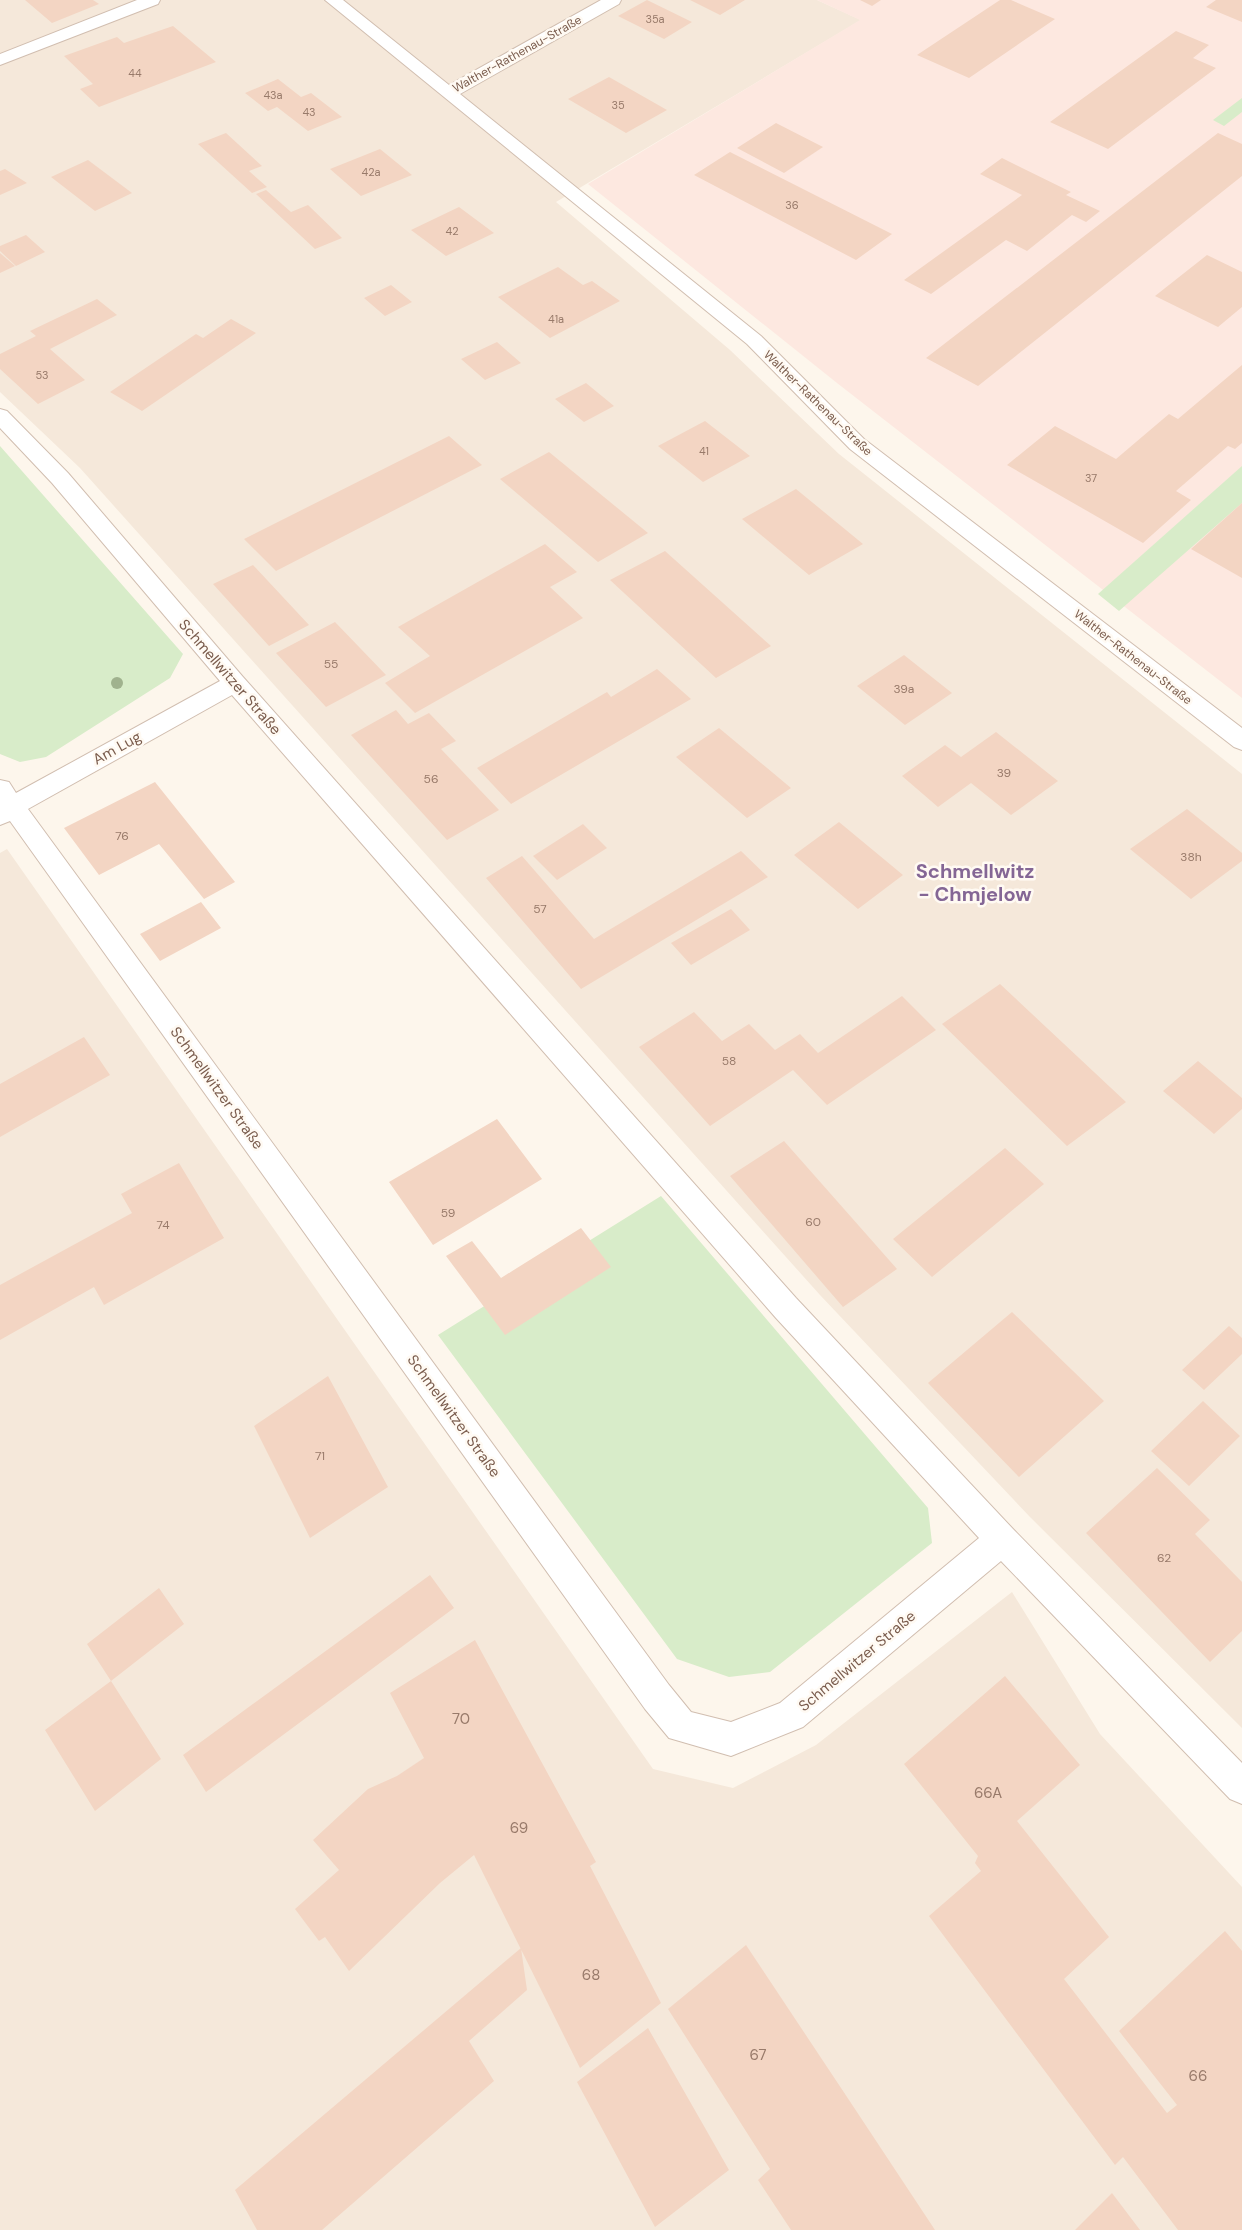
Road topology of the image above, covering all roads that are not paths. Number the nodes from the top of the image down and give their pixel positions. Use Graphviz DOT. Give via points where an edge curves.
graph roads {
  1 [pos="152,0"];
  2 [pos="333,0"];
  3 [pos="613,0"];
  4 [pos="0,60"];
  5 [pos="448,93"];
  6 [pos="0,416"];
  7 [pos="235,683"];
  8 [pos="1242,741"];
  9 [pos="4,803"];
  10 [pos="1002,1540"];
  11 [pos="1242,1787"];
  1 -- 4 [label="street"];
  2 -- 5 [label="street, Walther-Rathenau-Straße"];
  3 -- 5 [label="street, Walther-Rathenau-Straße"];
  5 -- 8 [label="street, Walther-Rathenau-Straße" via="754,340 857,444"];
  6 -- 7 [label="street, Schmellwitzer Straße" via="60,478"];
  7 -- 9 [label="street, Am Lug"];
  7 -- 10 [label="street, Schmellwitzer Straße" via="786,1308"];
  9 -- 10 [label="street, Schmellwitzer Straße" via="681,1726 731,1739 792,1716"];
  10 -- 11 [label="street, Schmellwitzer Straße"];
}
